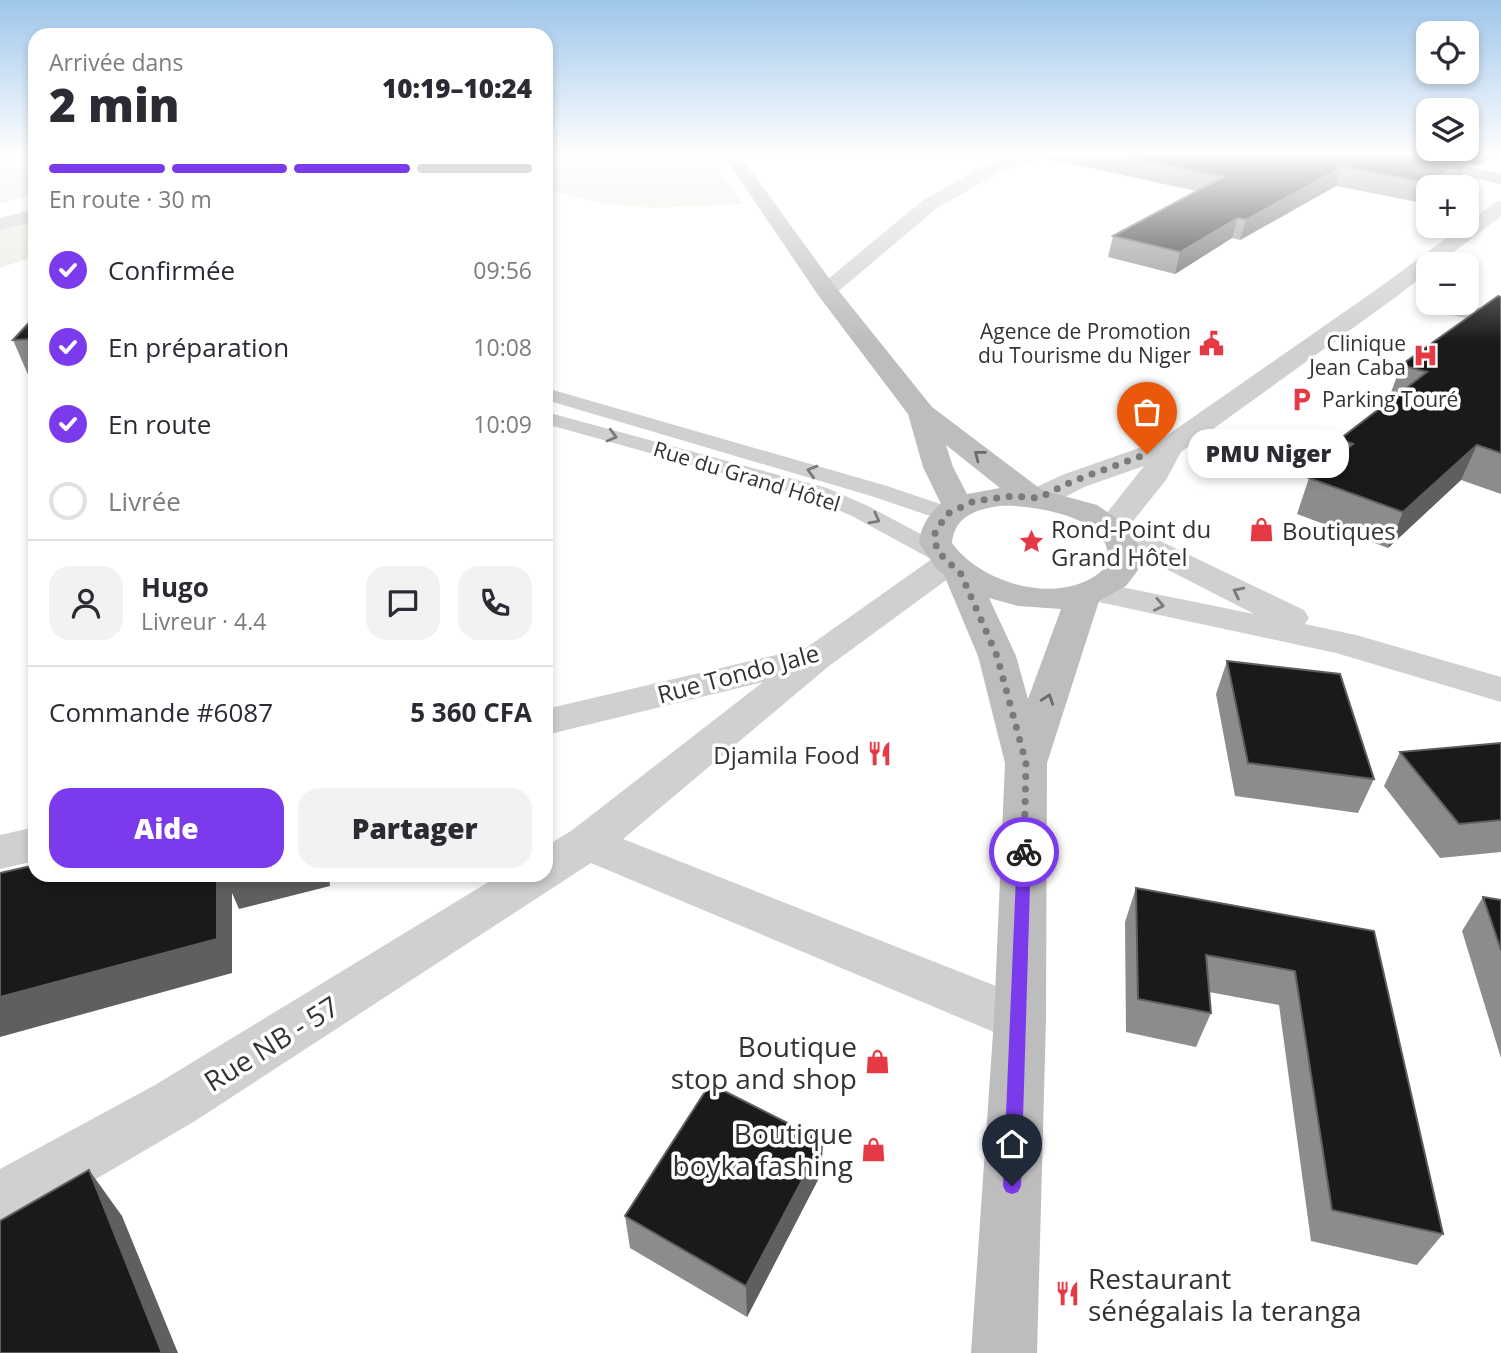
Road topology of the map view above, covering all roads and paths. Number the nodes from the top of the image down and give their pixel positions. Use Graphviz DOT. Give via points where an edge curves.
graph roads {
  1 [pos="774,216"];
  2 [pos="915,216"];
  3 [pos="1488,216"];
  4 [pos="28,217"];
  5 [pos="0,224"];
  6 [pos="826,290"];
  7 [pos="1388,292"];
  8 [pos="1416,299"];
  9 [pos="1479,314"];
  10 [pos="1501,320"];
  11 [pos="553,396"];
  12 [pos="922,412"];
  13 [pos="553,420"];
  14 [pos="1169,447"];
  15 [pos="1036,498"];
  16 [pos="952,511"];
  17 [pos="1113,530"];
  18 [pos="950,564"];
  19 [pos="1088,593"];
  20 [pos="1343,643"];
  21 [pos="819,657"];
  22 [pos="1501,690"];
  23 [pos="553,720"];
  24 [pos="1026,763"];
  25 [pos="587,843"];
  26 [pos="28,846"];
  27 [pos="0,852"];
  28 [pos="553,865"];
  29 [pos="526,882"];
  30 [pos="1020,1018"];
  31 [pos="0,1202"];
  32 [pos="1004,1353"];
  1 -- 6 [label="street"];
  2 -- 6 [label="street"];
  3 -- 7 [label="street"];
  4 -- 5 [label="street"];
  6 -- 12 [label="street"];
  7 -- 8 [label="street"];
  7 -- 14 [label="street"];
  9 -- 10 [label="street"];
  16 -- 11 [label="lane, Rue du Grand Hôtel, one-way"];
  15 -- 12 [label="street, one-way"];
  12 -- 16 [label="street"];
  13 -- 18 [label="lane, Rue du Grand Hôtel, one-way" via="819,493 860,511"];
  14 -- 15 [label="street"];
  14 -- 17 [label="street"];
  15 -- 16 [label="street" via="992,498"];
  15 -- 17 [label="street" via="1080,509"];
  16 -- 18 [label="street" via="935,533 935,543"];
  17 -- 19 [label="street" via="1126,549 1125,566 1113,580"];
  20 -- 17 [label="street, one-way"];
  18 -- 19 [label="street" via="987,587 1020,596"];
  18 -- 21 [label="street, Rue Tondo Jale"];
  18 -- 24 [label="street" via="997,656"];
  19 -- 20 [label="street, one-way"];
  24 -- 19 [label="street, one-way"];
  20 -- 22 [label="street"];
  21 -- 23 [label="street, Rue Tondo Jale"];
  21 -- 25 [label="street"];
  24 -- 30 [label="street"];
  25 -- 28 [label="street"];
  25 -- 30 [label="street"];
  26 -- 27 [label="street"];
  29 -- 31 [label="street, Rue NB - 57" via="175,1103"];
  30 -- 32 [label="street"];
}
